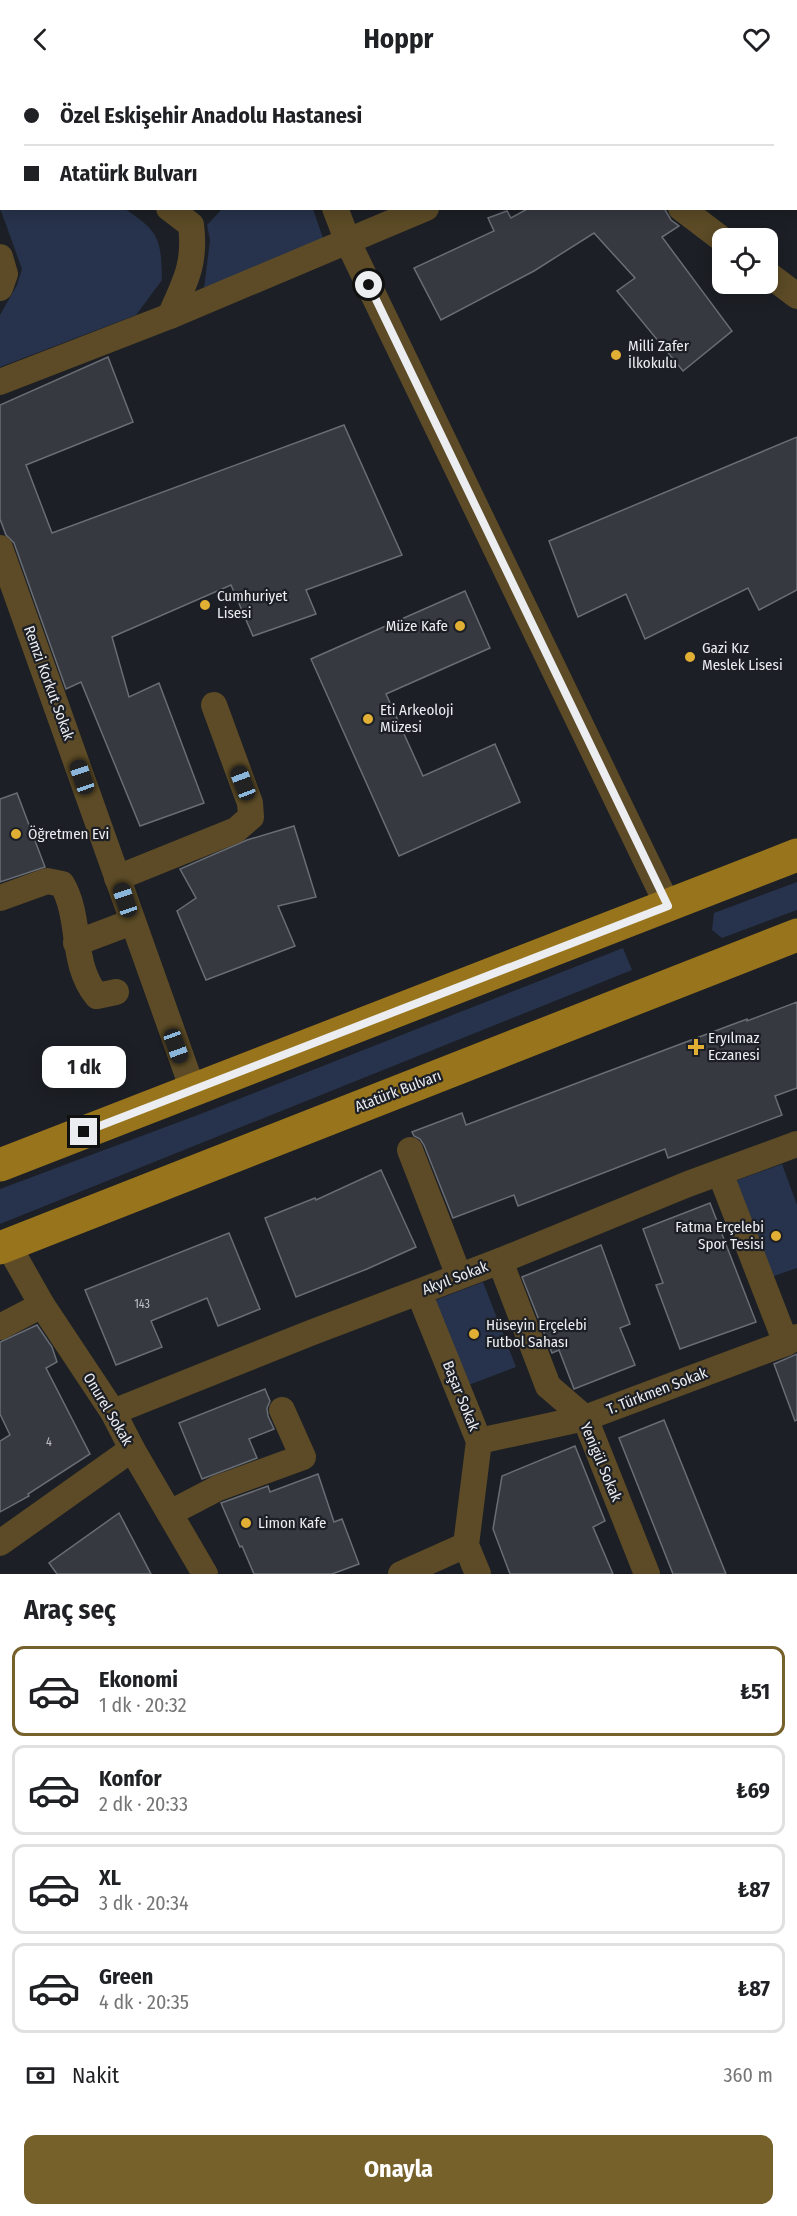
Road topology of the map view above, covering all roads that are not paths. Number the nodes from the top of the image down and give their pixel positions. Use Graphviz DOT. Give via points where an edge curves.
graph roads {
  1 [pos="175,210"];
  2 [pos="336,210"];
  3 [pos="421,210"];
  4 [pos="684,210"];
  5 [pos="198,217"];
  6 [pos="712,232"];
  7 [pos="348,242"];
  8 [pos="0,256"];
  9 [pos="778,282"];
  10 [pos="0,288"];
  11 [pos="797,296"];
  12 [pos="170,316"];
  13 [pos="0,382"];
  14 [pos="0,548"];
  15 [pos="214,705"];
  16 [pos="797,855"];
  17 [pos="117,878"];
  18 [pos="0,898"];
  19 [pos="668,906"];
  20 [pos="132,922"];
  21 [pos="797,934"];
  22 [pos="76,943"];
  23 [pos="116,992"];
  24 [pos="193,1090"];
  25 [pos="410,1150"];
  26 [pos="795,1151"];
  27 [pos="0,1165"];
  28 [pos="720,1173"];
  29 [pos="4,1247"];
  30 [pos="500,1261"];
  31 [pos="459,1276"];
  32 [pos="419,1293"];
  33 [pos="42,1305"];
  34 [pos="0,1327"];
  35 [pos="791,1340"];
  36 [pos="282,1410"];
  37 [pos="113,1412"];
  38 [pos="585,1419"];
  39 [pos="479,1441"];
  40 [pos="132,1449"];
  41 [pos="170,1513"];
  42 [pos="0,1543"];
  43 [pos="466,1545"];
  44 [pos="205,1574"];
  45 [pos="401,1574"];
  46 [pos="478,1574"];
  47 [pos="647,1574"];
  1 -- 5 [label="street"];
  2 -- 7 [label="street"];
  3 -- 7 [label="street"];
  4 -- 6 [label="street"];
  5 -- 12 [label="street" via="189,274"];
  7 -- 12 [label="street"];
  7 -- 19 [label="street"];
  8 -- 10 [label="street" via="5,274"];
  9 -- 11 [label="street"];
  12 -- 13 [label="street"];
  14 -- 17 [label="street, Remzi Korkut Sokak"];
  15 -- 17 [label="street" via="250,803 250,817 236,830"];
  16 -- 19 [label="main road"];
  17 -- 20 [label="street, Remzi Korkut Sokak"];
  18 -- 22 [label="street" via="47,880 62,884 69,897"];
  19 -- 24 [label="main road"];
  20 -- 22 [label="street"];
  20 -- 24 [label="street, Remzi Korkut Sokak"];
  21 -- 29 [label="main road, Atatürk Bulvarı"];
  22 -- 23 [label="street" via="88,985 98,996"];
  24 -- 27 [label="main road"];
  25 -- 31 [label="street"];
  26 -- 28 [label="street, Akyıl Sokak"];
  28 -- 30 [label="street, Akyıl Sokak"];
  28 -- 35 [label="street"];
  29 -- 33 [label="street, Onurel Sokak"];
  30 -- 31 [label="street, Akyıl Sokak"];
  30 -- 38 [label="street, Yenigül Sokak" via="548,1386"];
  31 -- 32 [label="street, Akyıl Sokak"];
  32 -- 37 [label="street, Akyıl Sokak"];
  32 -- 39 [label="street, Başar Sokak"];
  33 -- 34 [label="street"];
  33 -- 37 [label="street, Onurel Sokak"];
  35 -- 38 [label="street, T. Türkmen Sokak"];
  36 -- 41 [label="street" via="303,1457 218,1488"];
  37 -- 40 [label="street, Onurel Sokak"];
  38 -- 39 [label="street, T. Türkmen Sokak"];
  38 -- 47 [label="street, Yenigül Sokak"];
  39 -- 43 [label="street, Başar Sokak"];
  40 -- 41 [label="street, Onurel Sokak"];
  40 -- 42 [label="street"];
  41 -- 44 [label="street, Onurel Sokak"];
  43 -- 45 [label="street"];
  43 -- 46 [label="street, Başar Sokak"];
}
